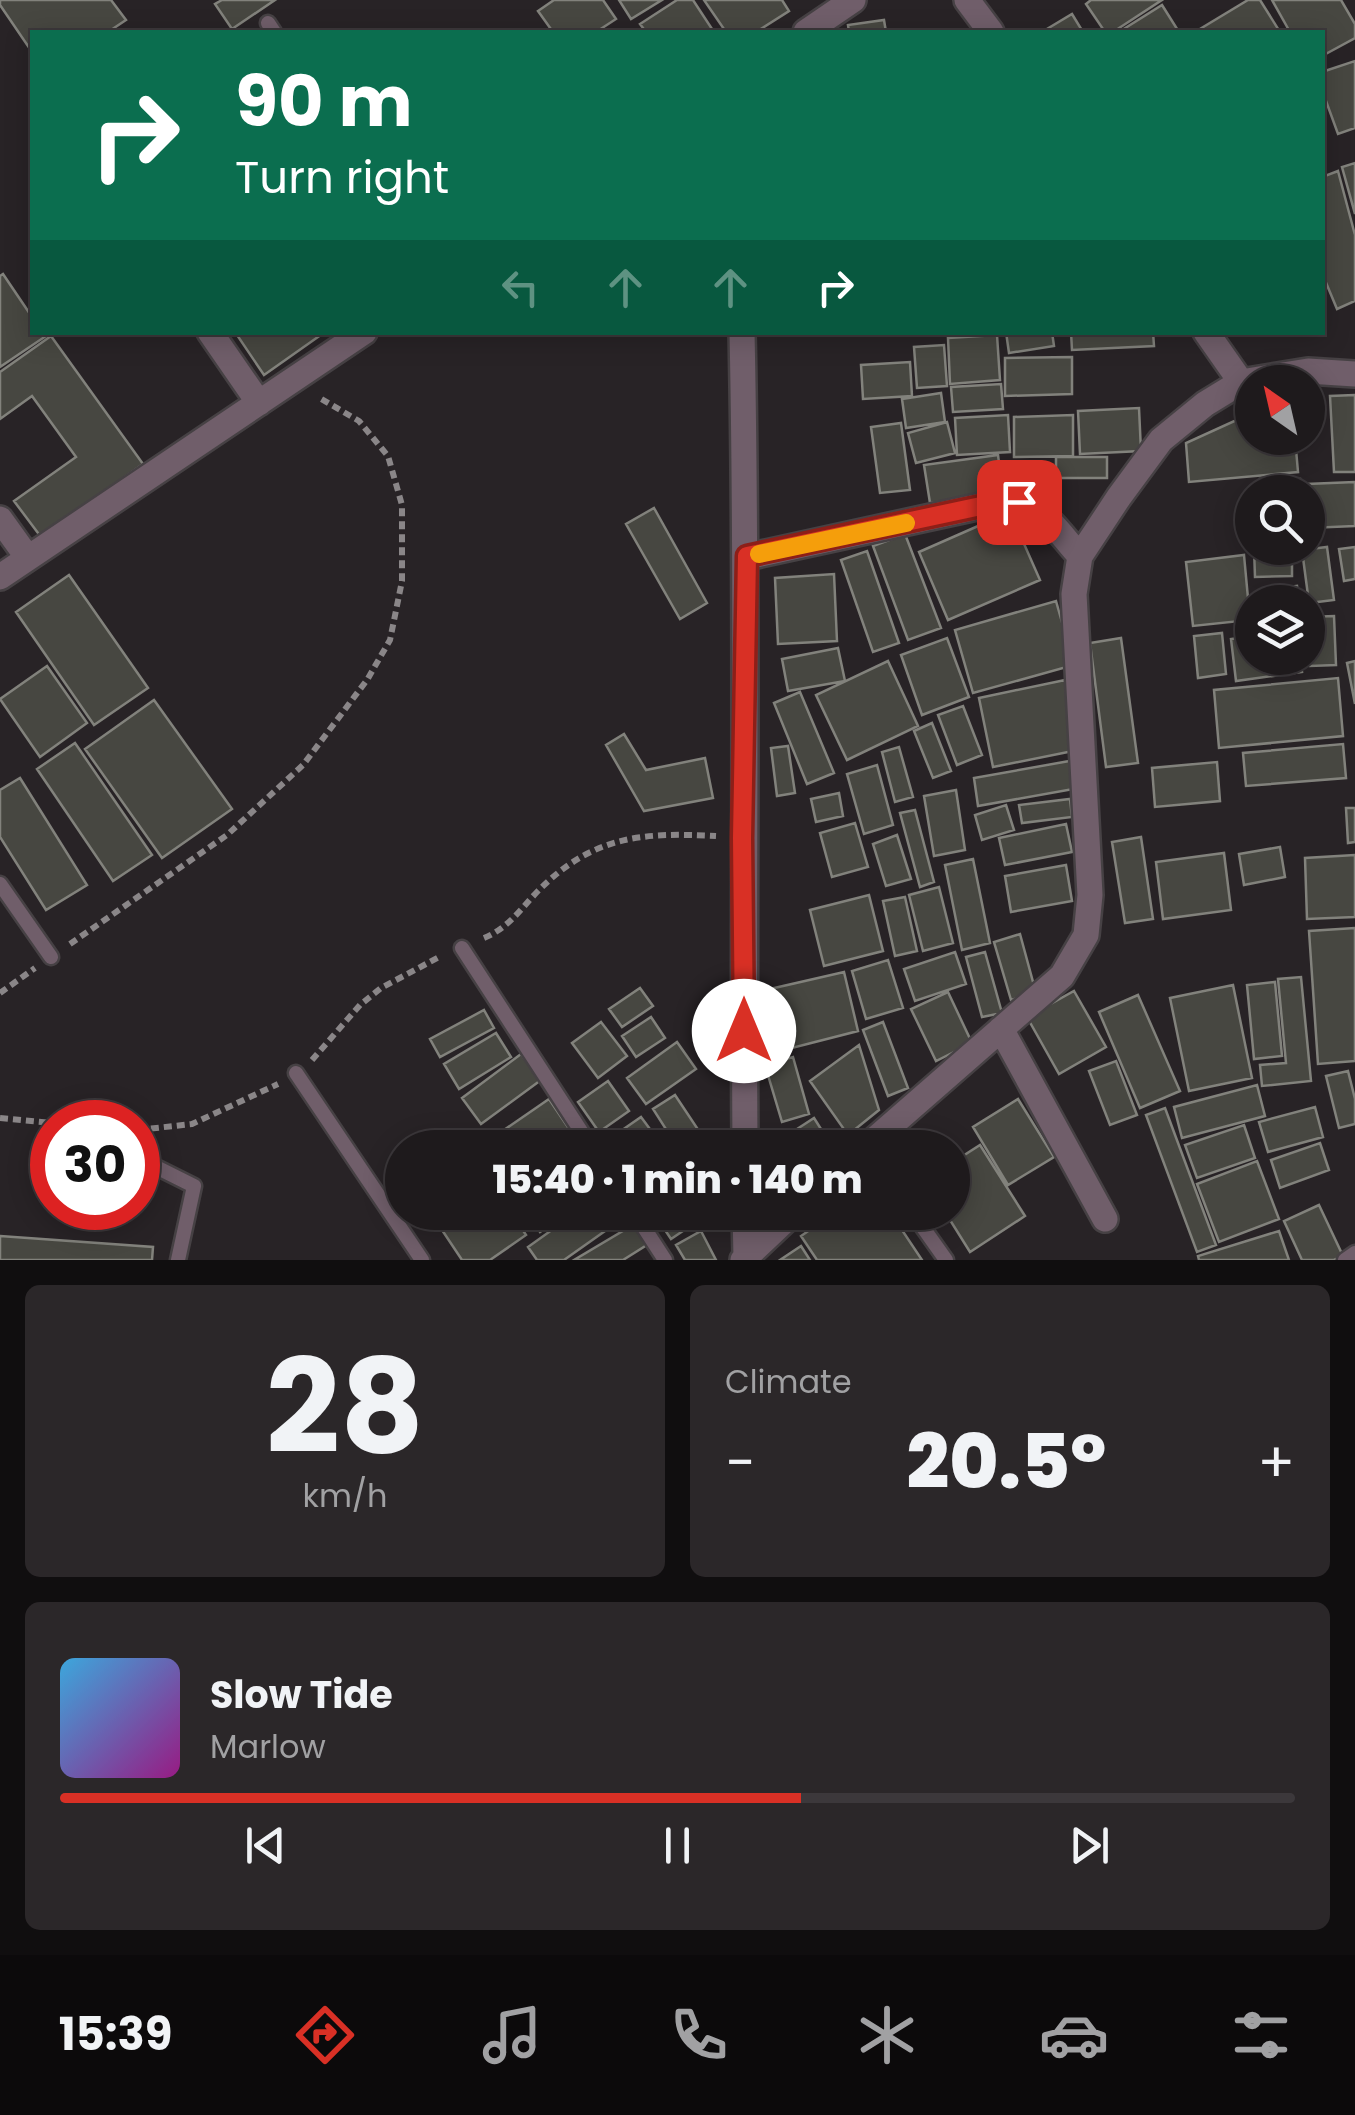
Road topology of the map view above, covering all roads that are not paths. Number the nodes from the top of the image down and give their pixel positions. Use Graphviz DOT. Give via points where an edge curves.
graph roads {
  1 [pos="854,0"];
  2 [pos="967,0"];
  3 [pos="809,30"];
  4 [pos="989,30"];
  5 [pos="212,335"];
  6 [pos="360,335"];
  7 [pos="742,335"];
  8 [pos="1208,335"];
  9 [pos="1325,372"];
  10 [pos="1235,373"];
  11 [pos="1355,374"];
  12 [pos="1235,386"];
  13 [pos="259,402"];
  14 [pos="0,519"];
  15 [pos="747,556"];
  16 [pos="1080,556"];
  17 [pos="28,558"];
  18 [pos="0,577"];
  19 [pos="0,884"];
  20 [pos="462,948"];
  21 [pos="51,957"];
  22 [pos="1002,1029"];
  23 [pos="296,1073"];
  24 [pos="580,1130"];
  25 [pos="745,1130"];
  26 [pos="886,1130"];
  27 [pos="160,1169"];
  28 [pos="1105,1219"];
  29 [pos="645,1230"];
  30 [pos="745,1230"];
  31 [pos="774,1230"];
  32 [pos="925,1230"];
  33 [pos="1355,1253"];
  34 [pos="744,1258"];
  35 [pos="178,1260"];
  36 [pos="422,1260"];
  37 [pos="664,1260"];
  38 [pos="946,1260"];
  39 [pos="1345,1260"];
  1 -- 3 [label="street"];
  2 -- 4 [label="street"];
  5 -- 13 [label="street"];
  6 -- 13 [label="street"];
  7 -- 15 [label="street"];
  8 -- 10 [label="street"];
  9 -- 11 [label="street"];
  12 -- 16 [label="street" via="1161,440"];
  13 -- 17 [label="street"];
  14 -- 17 [label="street"];
  15 -- 16 [label="street" via="1019,502 1042,514"];
  15 -- 25 [label="street"];
  16 -- 22 [label="street" via="1074,594 1090,895 1086,934 1062,976"];
  17 -- 18 [label="street"];
  19 -- 21 [label="lane"];
  20 -- 24 [label="lane"];
  22 -- 26 [label="street"];
  22 -- 28 [label="street"];
  23 -- 36 [label="lane"];
  27 -- 35 [label="lane" via="194,1186"];
  29 -- 37 [label="lane"];
  30 -- 34 [label="street"];
  31 -- 34 [label="street"];
  32 -- 38 [label="lane"];
  33 -- 39 [label="lane"];
}
